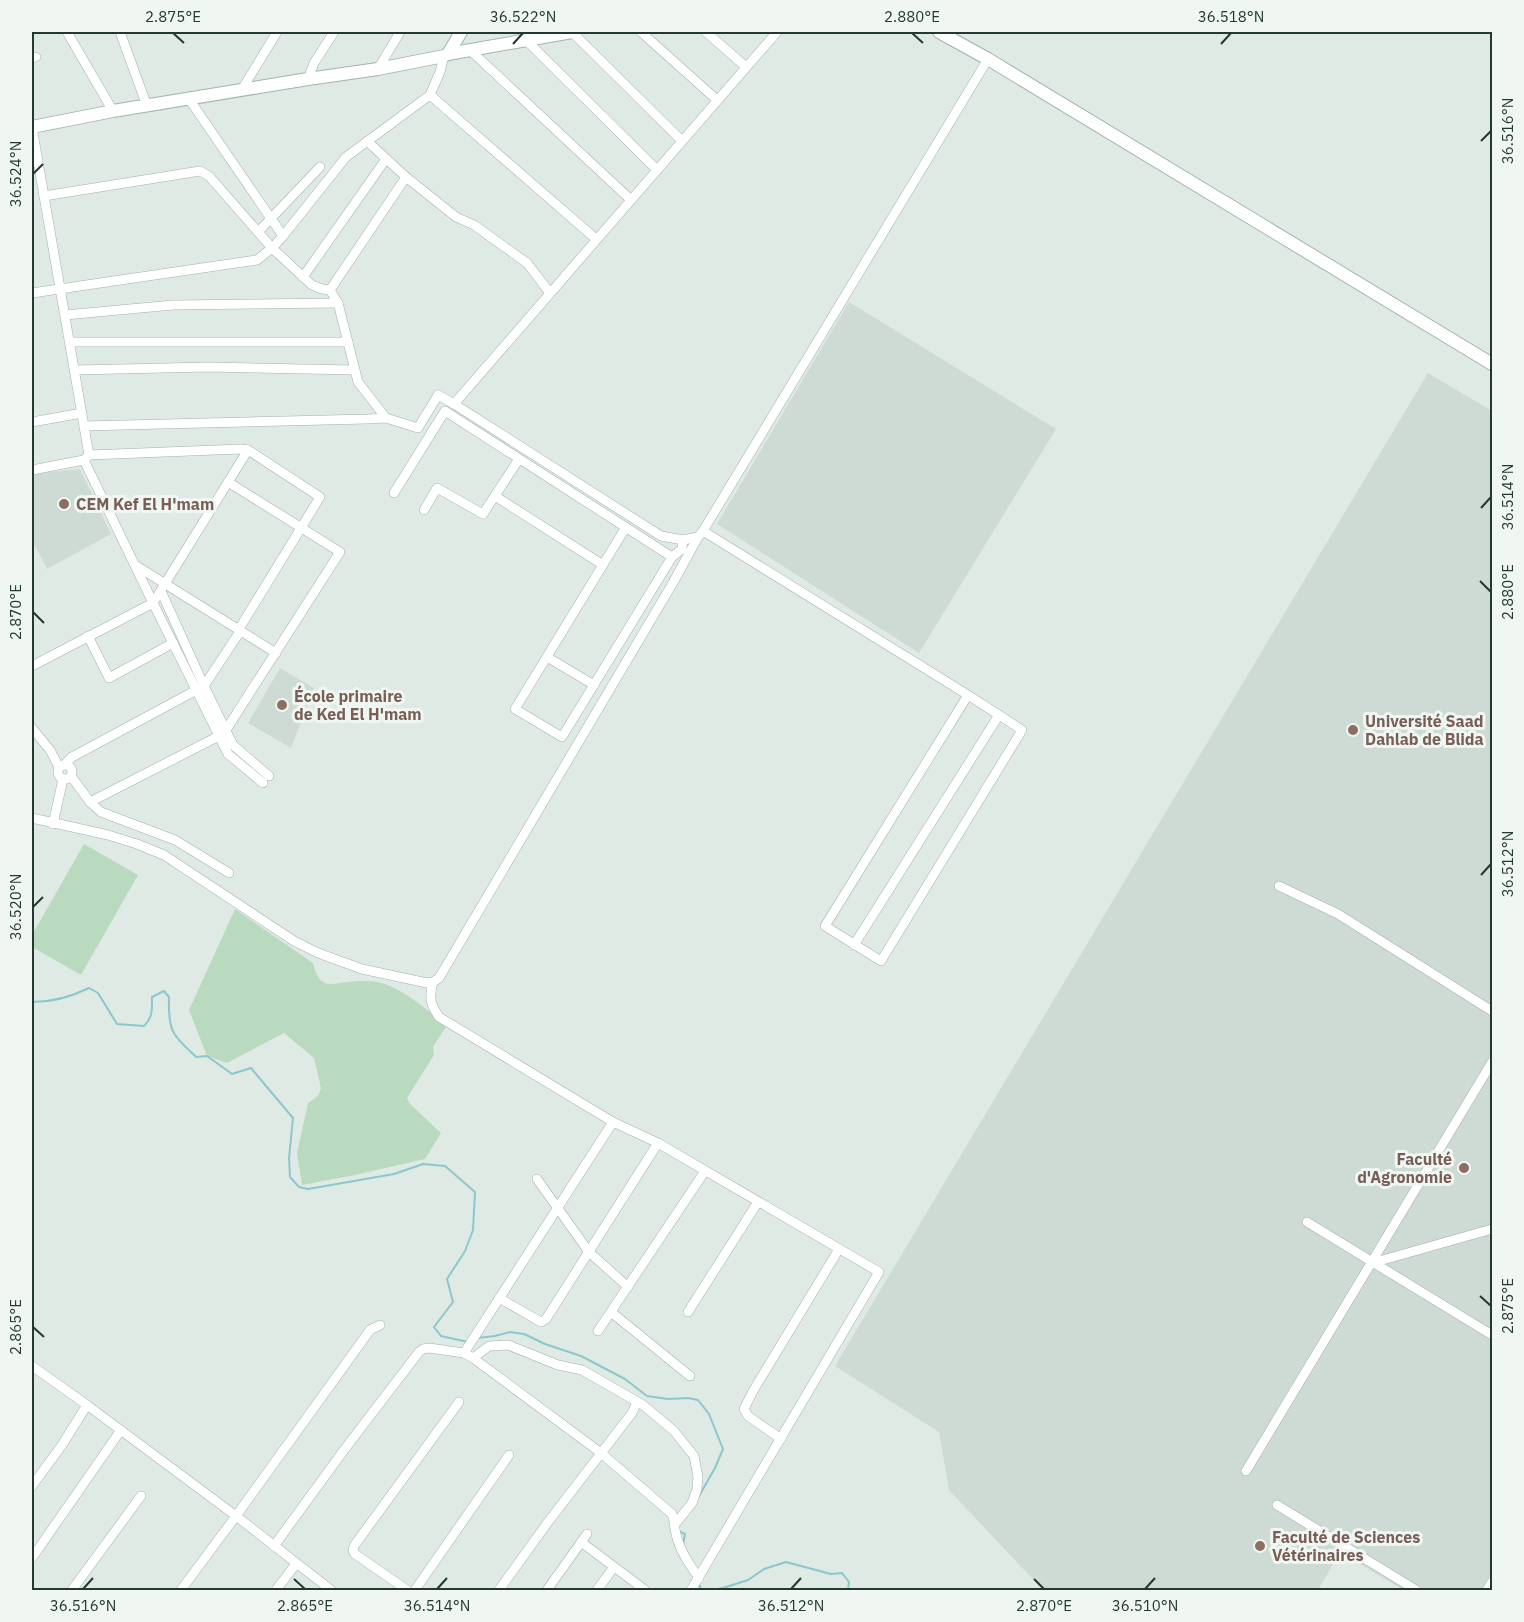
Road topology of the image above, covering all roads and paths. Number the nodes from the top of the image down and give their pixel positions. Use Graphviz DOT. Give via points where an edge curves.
graph roads {
  1 [pos="68,32"];
  2 [pos="120,32"];
  3 [pos="277,32"];
  4 [pos="334,32"];
  5 [pos="400,32"];
  6 [pos="461,32"];
  7 [pos="572,32"];
  8 [pos="641,32"];
  9 [pos="706,32"];
  10 [pos="777,32"];
  11 [pos="939,32"];
  12 [pos="525,39"];
  13 [pos="470,50"];
  14 [pos="446,55"];
  15 [pos="988,59"];
  16 [pos="746,67"];
  17 [pos="378,69"];
  18 [pos="308,79"];
  19 [pos="241,91"];
  20 [pos="430,95"];
  21 [pos="189,99"];
  22 [pos="717,100"];
  23 [pos="147,106"];
  24 [pos="113,111"];
  25 [pos="32,127"];
  26 [pos="367,141"];
  27 [pos="682,141"];
  28 [pos="386,159"];
  29 [pos="320,167"];
  30 [pos="657,170"];
  31 [pos="406,177"];
  32 [pos="44,196"];
  33 [pos="631,200"];
  34 [pos="271,219"];
  35 [pos="258,232"];
  36 [pos="283,236"];
  37 [pos="596,239"];
  38 [pos="272,248"];
  39 [pos="303,277"];
  40 [pos="60,288"];
  41 [pos="330,290"];
  42 [pos="550,292"];
  43 [pos="32,293"];
  44 [pos="338,303"];
  45 [pos="65,315"];
  46 [pos="70,342"];
  47 [pos="348,342"];
  48 [pos="1492,364"];
  49 [pos="75,370"];
  50 [pos="355,370"];
  51 [pos="454,404"];
  52 [pos="82,413"];
  53 [pos="386,418"];
  54 [pos="32,422"];
  55 [pos="84,426"];
  56 [pos="248,450"];
  57 [pos="87,458"];
  58 [pos="519,459"];
  59 [pos="32,470"];
  60 [pos="228,482"];
  61 [pos="394,493"];
  62 [pos="495,496"];
  63 [pos="424,510"];
  64 [pos="626,527"];
  65 [pos="301,528"];
  66 [pos="700,534"];
  67 [pos="684,547"];
  68 [pos="672,557"];
  69 [pos="135,564"];
  70 [pos="603,565"];
  71 [pos="163,587"];
  72 [pos="153,603"];
  73 [pos="240,630"];
  74 [pos="88,636"];
  75 [pos="172,643"];
  76 [pos="276,653"];
  77 [pos="547,657"];
  78 [pos="32,666"];
  79 [pos="594,684"];
  80 [pos="200,688"];
  81 [pos="968,695"];
  82 [pos="999,715"];
  83 [pos="32,728"];
  84 [pos="223,733"];
  85 [pos="62,766"];
  86 [pos="67,778"];
  87 [pos="266,779"];
  88 [pos="90,802"];
  89 [pos="32,818"];
  90 [pos="53,824"];
  91 [pos="229,873"];
  92 [pos="1279,886"];
  93 [pos="855,945"];
  94 [pos="433,982"];
  95 [pos="1492,1011"];
  96 [pos="1492,1062"];
  97 [pos="613,1122"];
  98 [pos="658,1143"];
  99 [pos="705,1171"];
  100 [pos="537,1179"];
  101 [pos="758,1202"];
  102 [pos="558,1208"];
  103 [pos="1306,1222"];
  104 [pos="1492,1229"];
  105 [pos="839,1249"];
  106 [pos="589,1252"];
  107 [pos="1372,1263"];
  108 [pos="628,1287"];
  109 [pos="499,1298"];
  110 [pos="611,1312"];
  111 [pos="688,1312"];
  112 [pos="380,1325"];
  113 [pos="598,1331"];
  114 [pos="1492,1335"];
  115 [pos="464,1353"];
  116 [pos="473,1358"];
  117 [pos="32,1366"];
  118 [pos="690,1376"];
  119 [pos="459,1402"];
  120 [pos="637,1402"];
  121 [pos="87,1405"];
  122 [pos="121,1430"];
  123 [pos="781,1438"];
  124 [pos="601,1453"];
  125 [pos="509,1455"];
  126 [pos="1246,1471"];
  127 [pos="32,1486"];
  128 [pos="141,1496"];
  129 [pos="1277,1505"];
  130 [pos="236,1516"];
  131 [pos="676,1523"];
  132 [pos="588,1534"];
  133 [pos="581,1542"];
  134 [pos="274,1546"];
  135 [pos="32,1558"];
  136 [pos="296,1564"];
  137 [pos="614,1567"];
  138 [pos="699,1578"];
  139 [pos="394,1582"];
  140 [pos="1492,1582"];
  141 [pos="72,1590"];
  142 [pos="181,1590"];
  143 [pos="276,1590"];
  144 [pos="331,1590"];
  145 [pos="387,1590"];
  146 [pos="407,1590"];
  147 [pos="415,1590"];
  148 [pos="498,1590"];
  149 [pos="547,1590"];
  150 [pos="597,1590"];
  151 [pos="645,1590"];
  152 [pos="691,1590"];
  153 [pos="1416,1590"];
  154 [pos="1487,1590"];
  1 -- 24 [label="street"];
  2 -- 23 [label="street"];
  3 -- 19 [label="street"];
  4 -- 18 [label="street"];
  5 -- 17 [label="street"];
  6 -- 14 [label="street"];
  7 -- 12 [label="street"];
  7 -- 27 [label="street"];
  8 -- 22 [label="street"];
  9 -- 16 [label="street"];
  10 -- 16 [label="street"];
  11 -- 15 [label="street"];
  12 -- 13 [label="street"];
  12 -- 30 [label="street"];
  13 -- 14 [label="street"];
  13 -- 33 [label="street"];
  14 -- 17 [label="street"];
  14 -- 20 [label="street"];
  15 -- 48 [label="street"];
  15 -- 66 [label="street"];
  16 -- 22 [label="street"];
  17 -- 18 [label="street"];
  18 -- 19 [label="street"];
  19 -- 21 [label="street"];
  20 -- 26 [label="street"];
  20 -- 37 [label="street"];
  21 -- 23 [label="street"];
  21 -- 34 [label="street"];
  22 -- 27 [label="street"];
  23 -- 24 [label="street"];
  24 -- 25 [label="street"];
  25 -- 32 [label="street"];
  26 -- 28 [label="street"];
  26 -- 36 [label="street" via="346,157"];
  27 -- 30 [label="street"];
  28 -- 31 [label="street"];
  28 -- 39 [label="street"];
  29 -- 34 [label="street"];
  30 -- 33 [label="street"];
  31 -- 41 [label="street"];
  31 -- 42 [label="street" via="456,217 474,225 527,263"];
  32 -- 35 [label="street" via="200,171 209,176"];
  32 -- 40 [label="street"];
  33 -- 37 [label="street"];
  34 -- 35 [label="street"];
  34 -- 36 [label="street"];
  35 -- 38 [label="street"];
  36 -- 38 [label="street"];
  37 -- 42 [label="street"];
  38 -- 39 [label="street"];
  38 -- 40 [label="street" via="257,260"];
  39 -- 41 [label="street" via="312,285"];
  40 -- 43 [label="street"];
  40 -- 45 [label="street"];
  41 -- 44 [label="street"];
  42 -- 51 [label="street"];
  44 -- 45 [label="street" via="173,305"];
  44 -- 47 [label="street"];
  45 -- 46 [label="street"];
  46 -- 47 [label="street"];
  46 -- 49 [label="street"];
  47 -- 50 [label="street"];
  49 -- 50 [label="street"];
  49 -- 52 [label="street"];
  50 -- 53 [label="street" via="358,382"];
  51 -- 53 [label="street" via="438,395 418,428"];
  51 -- 67 [label="street" via="660,536"];
  52 -- 54 [label="street"];
  52 -- 55 [label="street"];
  53 -- 55 [label="street"];
  55 -- 57 [label="street"];
  56 -- 57 [label="street"];
  56 -- 60 [label="street"];
  56 -- 65 [label="street" via="320,497"];
  57 -- 59 [label="street"];
  57 -- 69 [label="street"];
  58 -- 61 [label="street" via="445,411"];
  58 -- 62 [label="street"];
  58 -- 64 [label="street"];
  60 -- 65 [label="street"];
  60 -- 71 [label="street"];
  62 -- 63 [label="street" via="483,514 437,488"];
  62 -- 70 [label="street"];
  64 -- 68 [label="street"];
  64 -- 70 [label="street"];
  65 -- 73 [label="street"];
  65 -- 76 [label="street" via="340,552"];
  66 -- 67 [label="street"];
  66 -- 67 [label="street"];
  66 -- 81 [label="street"];
  67 -- 68 [label="street"];
  67 -- 94 [label="street" via="674,581 439,978"];
  68 -- 79 [label="street"];
  69 -- 71 [label="street"];
  69 -- 72 [label="street"];
  70 -- 77 [label="street"];
  71 -- 72 [label="street"];
  71 -- 73 [label="street"];
  71 -- 80 [label="street"];
  72 -- 74 [label="street"];
  72 -- 75 [label="street"];
  73 -- 76 [label="street"];
  73 -- 80 [label="street"];
  74 -- 75 [label="street" via="109,678"];
  74 -- 78 [label="street"];
  75 -- 80 [label="street"];
  76 -- 84 [label="street"];
  77 -- 79 [label="street"];
  77 -- 79 [label="street" via="515,709 562,737"];
  80 -- 84 [label="street"];
  80 -- 85 [label="street"];
  81 -- 82 [label="street"];
  81 -- 93 [label="street" via="825,926"];
  82 -- 93 [label="street"];
  82 -- 93 [label="street" via="1022,730 881,961"];
  83 -- 85 [label="street"];
  84 -- 87 [label="street" via="228,754"];
  84 -- 88 [label="street"];
  85 -- 86 [label="street" via="72,772"];
  86 -- 88 [label="street"];
  86 -- 90 [label="street"];
  88 -- 91 [label="street" via="101,812 175,840"];
  89 -- 90 [label="street"];
  90 -- 94 [label="street" via="117,838 164,855 318,954 362,969"];
  92 -- 95 [label="street" via="1338,914"];
  94 -- 97 [label="street" via="429,995 439,1017"];
  96 -- 107 [label="street"];
  97 -- 98 [label="street"];
  97 -- 102 [label="street"];
  98 -- 99 [label="street"];
  98 -- 106 [label="street"];
  99 -- 101 [label="street"];
  99 -- 108 [label="street"];
  100 -- 102 [label="street"];
  101 -- 105 [label="street"];
  101 -- 111 [label="street"];
  102 -- 106 [label="street"];
  102 -- 109 [label="street"];
  103 -- 107 [label="street"];
  104 -- 107 [label="street"];
  105 -- 123 [label="street" via="744,1409 748,1416"];
  105 -- 123 [label="street" via="879,1272"];
  106 -- 108 [label="street"];
  106 -- 109 [label="street" via="544,1321"];
  107 -- 114 [label="street"];
  107 -- 126 [label="street"];
  108 -- 110 [label="street"];
  109 -- 115 [label="street"];
  110 -- 113 [label="street"];
  110 -- 118 [label="street"];
  112 -- 130 [label="street" via="370,1330"];
  115 -- 116 [label="street"];
  115 -- 134 [label="street" via="429,1348 419,1352"];
  116 -- 120 [label="street" via="489,1346 508,1345 582,1370"];
  116 -- 124 [label="street"];
  117 -- 121 [label="street"];
  119 -- 139 [label="street" via="354,1546 355,1554"];
  120 -- 124 [label="street"];
  120 -- 131 [label="street" via="674,1431 694,1456 697,1489 692,1503"];
  121 -- 122 [label="street"];
  121 -- 127 [label="street"];
  122 -- 130 [label="street"];
  122 -- 135 [label="street"];
  123 -- 138 [label="street"];
  124 -- 131 [label="street" via="672,1514"];
  124 -- 148 [label="street"];
  125 -- 147 [label="street"];
  128 -- 141 [label="street"];
  129 -- 153 [label="street"];
  130 -- 134 [label="street"];
  130 -- 142 [label="street"];
  131 -- 138 [label="street" via="675,1532 684,1557"];
  132 -- 133 [label="street"];
  133 -- 137 [label="street"];
  133 -- 149 [label="street"];
  134 -- 136 [label="street"];
  136 -- 143 [label="street"];
  136 -- 144 [label="street"];
  137 -- 150 [label="street"];
  137 -- 151 [label="street"];
  138 -- 152 [label="street"];
  139 -- 145 [label="street"];
  139 -- 146 [label="street"];
  140 -- 154 [label="street"];
}
